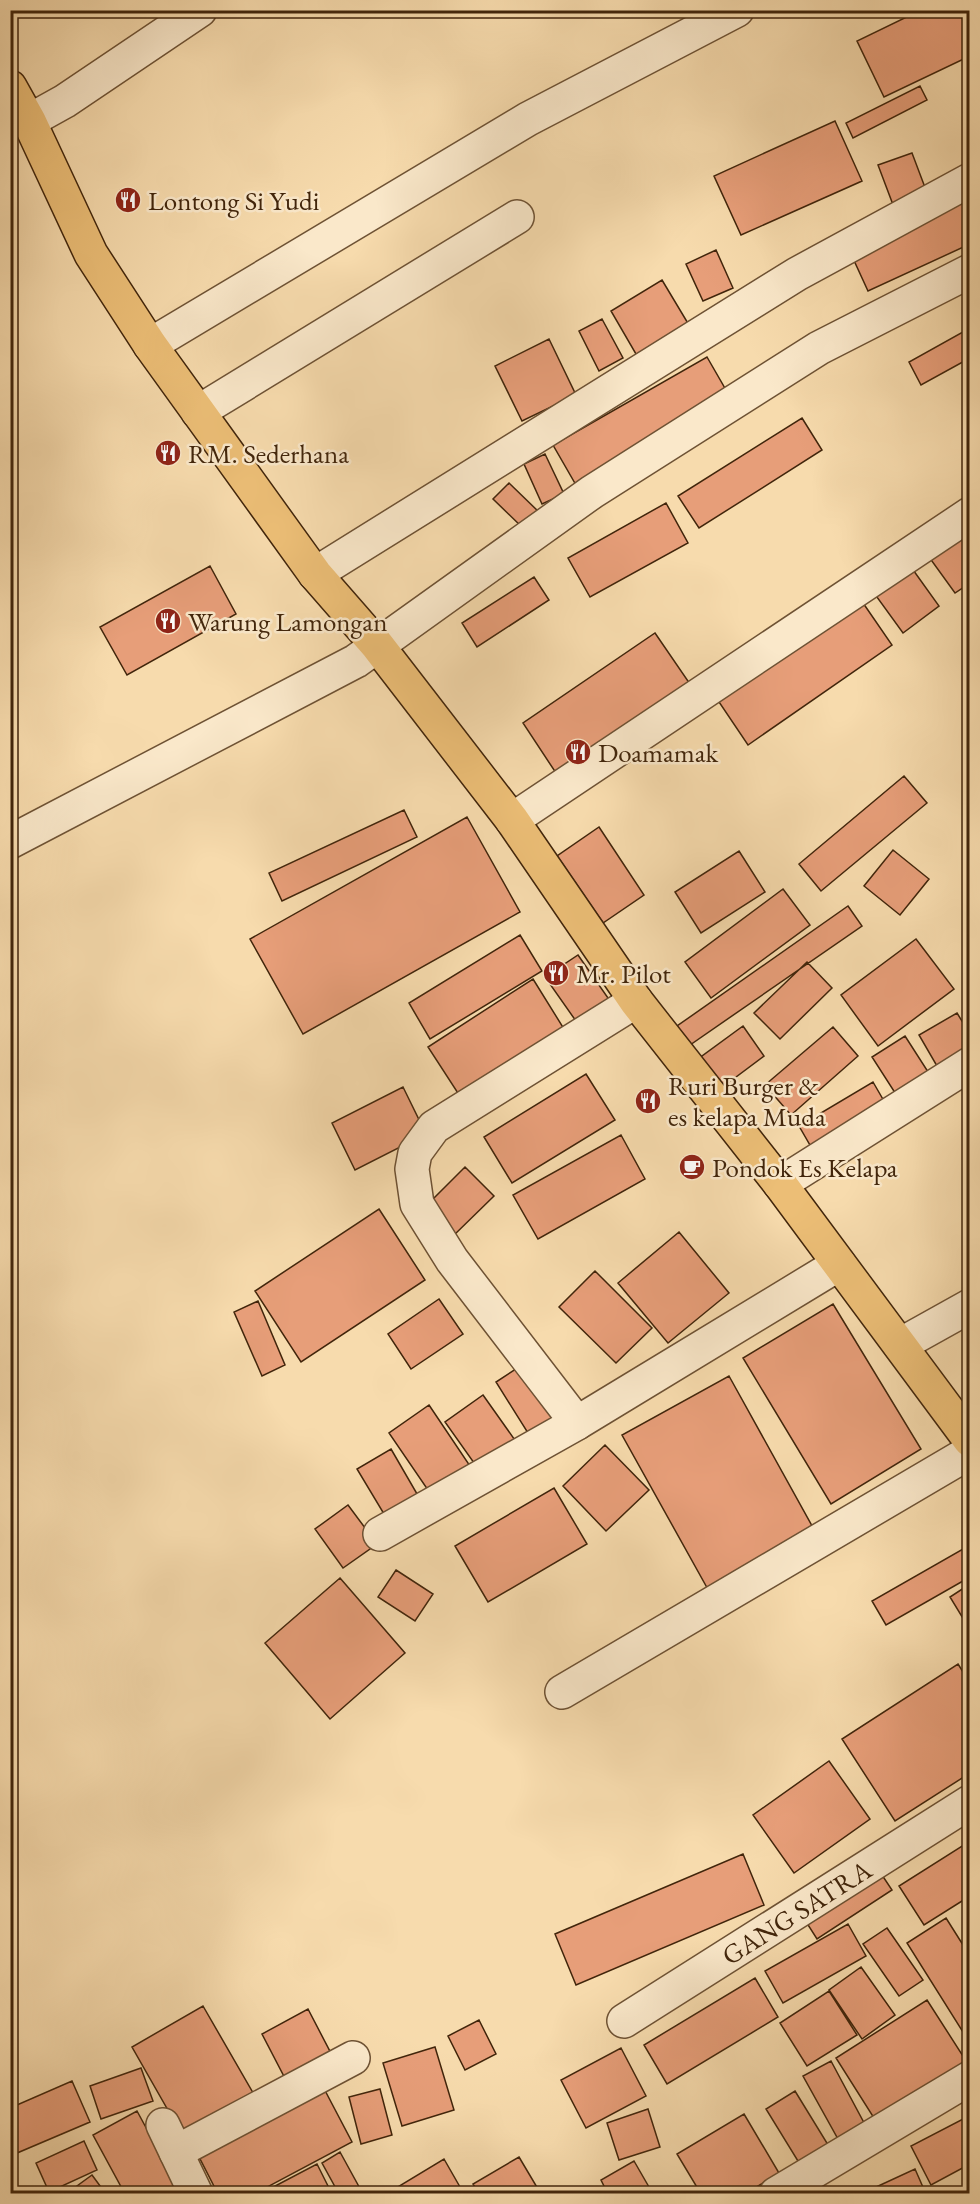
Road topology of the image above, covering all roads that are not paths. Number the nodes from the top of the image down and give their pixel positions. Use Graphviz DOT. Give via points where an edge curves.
graph roads {
  1 [pos="200,10"];
  2 [pos="737,10"];
  3 [pos="10,87"];
  4 [pos="29,122"];
  5 [pos="969,180"];
  6 [pos="517,217"];
  7 [pos="969,271"];
  8 [pos="150,345"];
  9 [pos="198,412"];
  10 [pos="969,514"];
  11 [pos="315,574"];
  12 [pos="377,645"];
  13 [pos="512,820"];
  14 [pos="10,842"];
  15 [pos="636,1001"];
  16 [pos="969,1064"];
  17 [pos="780,1185"];
  18 [pos="839,1263"];
  19 [pos="969,1306"];
  20 [pos="900,1345"];
  21 [pos="577,1423"];
  22 [pos="969,1440"];
  23 [pos="969,1452"];
  24 [pos="380,1534"];
  25 [pos="562,1692"];
  26 [pos="969,1802"];
  27 [pos="624,2020"];
  28 [pos="336,2068"];
  29 [pos="969,2078"];
  30 [pos="196,2193"];
  31 [pos="776,2193"];
  1 -- 4 [label="street"];
  2 -- 8 [label="street" via="528,119"];
  3 -- 4 [label="main road"];
  4 -- 8 [label="main road" via="91,254"];
  5 -- 11 [label="street" via="797,274"];
  6 -- 9 [label="street"];
  7 -- 12 [label="street" via="819,348 592,492"];
  8 -- 9 [label="main road"];
  9 -- 11 [label="main road"];
  10 -- 13 [label="street"];
  11 -- 12 [label="main road"];
  12 -- 13 [label="main road"];
  12 -- 14 [label="street" via="356,661"];
  13 -- 15 [label="main road"];
  15 -- 17 [label="main road"];
  15 -- 21 [label="street" via="434,1127 415,1152 412,1169 417,1204 452,1260"];
  16 -- 17 [label="street"];
  17 -- 18 [label="main road"];
  18 -- 20 [label="main road"];
  18 -- 21 [label="street"];
  19 -- 20 [label="street"];
  20 -- 22 [label="main road"];
  21 -- 24 [label="street"];
  23 -- 25 [label="street"];
  26 -- 27 [label="street, GANG SATRA"];
  28 -- 30 [label="street" via="170,2139"];
  29 -- 31 [label="street"];
}
